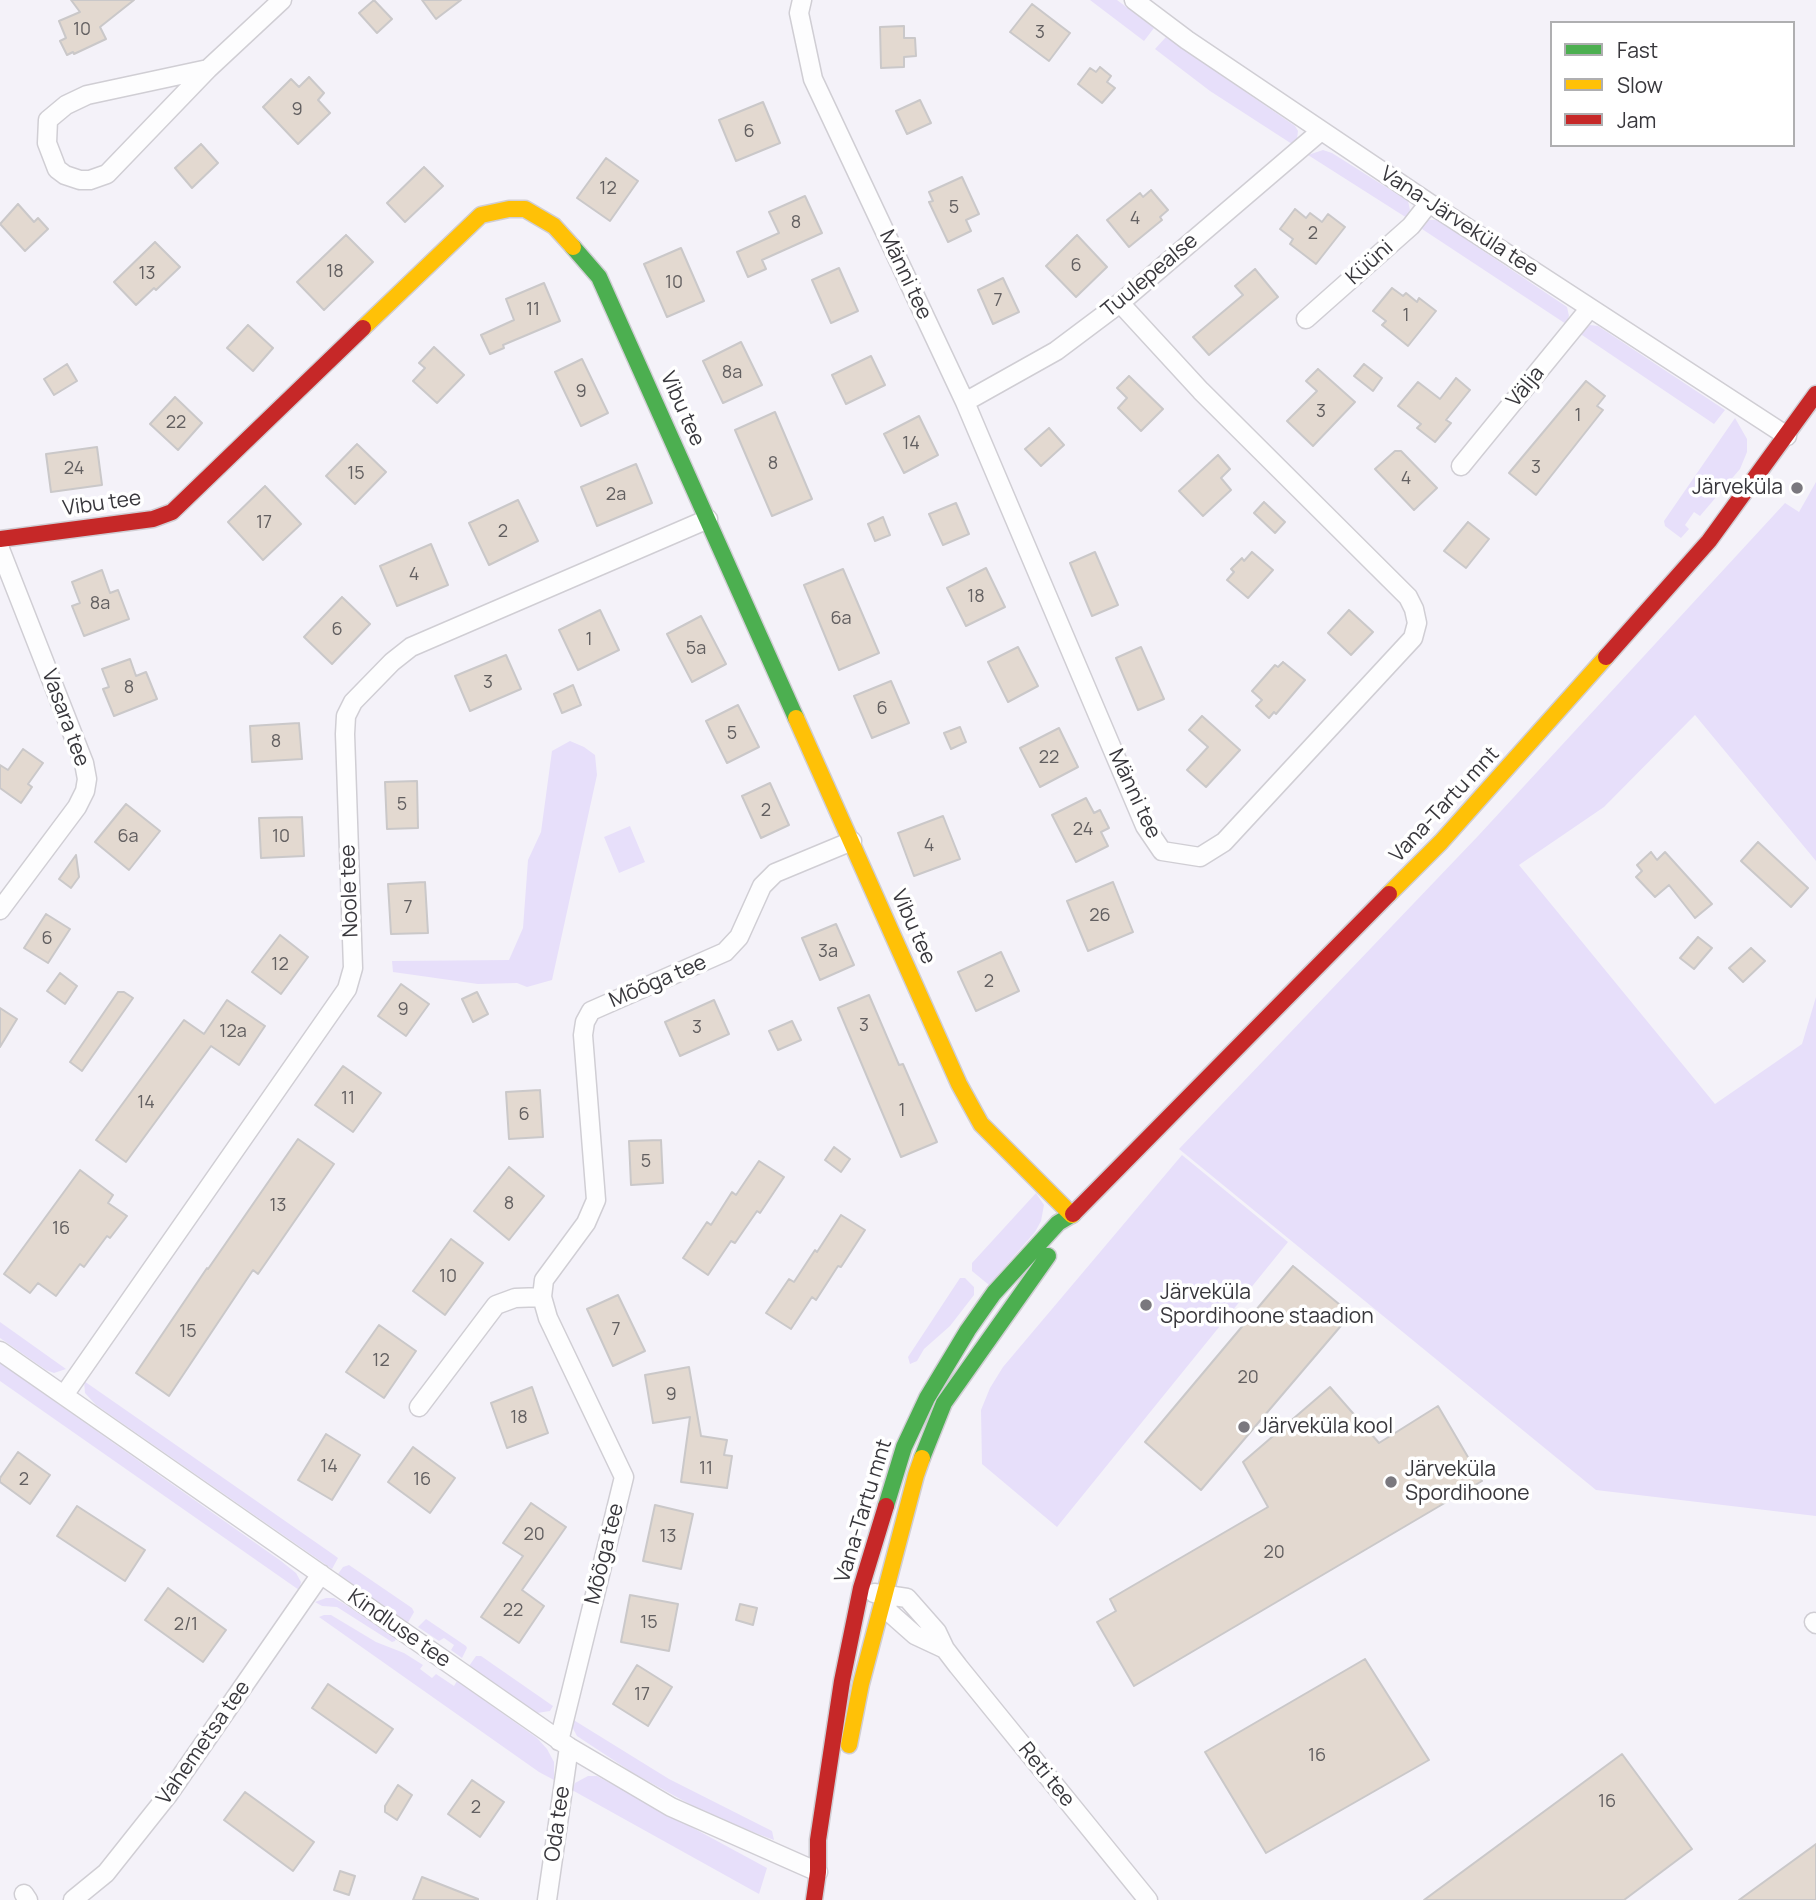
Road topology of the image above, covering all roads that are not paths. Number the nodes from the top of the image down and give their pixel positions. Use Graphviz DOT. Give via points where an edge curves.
graph roads {
  1 [pos="282,0"];
  2 [pos="802,0"];
  3 [pos="1135,0"];
  4 [pos="208,69"];
  5 [pos="1321,131"];
  6 [pos="1429,203"];
  7 [pos="1120,303"];
  8 [pos="1590,308"];
  9 [pos="1306,319"];
  10 [pos="1816,394"];
  11 [pos="965,402"];
  12 [pos="1787,436"];
  13 [pos="1461,466"];
  14 [pos="708,519"];
  15 [pos="0,539"];
  16 [pos="0,549"];
  17 [pos="852,841"];
  18 [pos="0,910"];
  19 [pos="1072,1215"];
  20 [pos="542,1297"];
  21 [pos="0,1351"];
  22 [pos="64,1395"];
  23 [pos="419,1407"];
  24 [pos="321,1574"];
  25 [pos="861,1588"];
  26 [pos="883,1595"];
  27 [pos="564,1744"];
  28 [pos="818,1872"];
  29 [pos="73,1900"];
  30 [pos="547,1900"];
  31 [pos="814,1900"];
  32 [pos="1148,1900"];
  1 -- 4 [label="street"];
  2 -- 11 [label="street, Männi tee" via="799,13 813,79"];
  3 -- 5 [label="street, Vana-Järveküla tee"];
  4 -- 4 [label="street" via="88,95 66,105 48,120 47,143 57,169 80,180 107,174"];
  5 -- 6 [label="street, Vana-Järveküla tee"];
  5 -- 7 [label="street, Tuulepealse"];
  6 -- 8 [label="street, Vana-Järveküla tee"];
  6 -- 9 [label="street, Küüni" via="1411,226"];
  7 -- 11 [label="street, Tuulepealse" via="1056,351"];
  7 -- 11 [label="street, Männi tee" via="1201,391 1408,597 1417,623 1413,638 1224,842 1200,857 1161,851 1145,826"];
  8 -- 12 [label="street, Vana-Järveküla tee"];
  8 -- 13 [label="street, Välja"];
  10 -- 12 [label="street, Vana-Tartu mnt"];
  12 -- 19 [label="street, Vana-Tartu mnt" via="1700,551 1441,842"];
  14 -- 15 [label="street, Vibu tee" via="599,277 554,226 525,209 509,209 481,215 172,512 153,519"];
  14 -- 17 [label="street, Vibu tee"];
  14 -- 22 [label="street, Noole tee" via="411,647 353,702 345,734 353,968 347,989"];
  16 -- 18 [label="street, Vasara tee" via="87,779 77,807"];
  17 -- 19 [label="street, Vibu tee" via="981,1124"];
  17 -- 20 [label="street, Mõõga tee" via="775,873 761,886 738,937 725,953 592,1010 583,1035 596,1200 586,1223 544,1280"];
  19 -- 25 [label="street, Vana-Tartu mnt" via="1058,1223 994,1293 927,1398 904,1447"];
  19 -- 26 [label="street, Vana-Tartu mnt" via="1066,1231 944,1403 916,1475"];
  20 -- 23 [label="street" via="515,1298 496,1305"];
  20 -- 27 [label="street, Mõõga tee" via="625,1478"];
  21 -- 22 [label="street, Kindluse tee"];
  22 -- 24 [label="street, Kindluse tee"];
  24 -- 27 [label="street, Kindluse tee"];
  24 -- 29 [label="street, Vahemetsa tee" via="168,1795 106,1873"];
  25 -- 26 [label="street, Reti tee"];
  25 -- 28 [label="street, Vana-Tartu mnt" via="842,1681 818,1840"];
  26 -- 28 [label="street, Vana-Tartu mnt" via="831,1839"];
  26 -- 32 [label="street, Reti tee" via="907,1598 937,1632 945,1649"];
  27 -- 28 [label="street, Kindluse tee" via="671,1807"];
  27 -- 30 [label="street, Oda tee"];
  28 -- 31 [label="street, Vana-Tartu mnt"];
}
